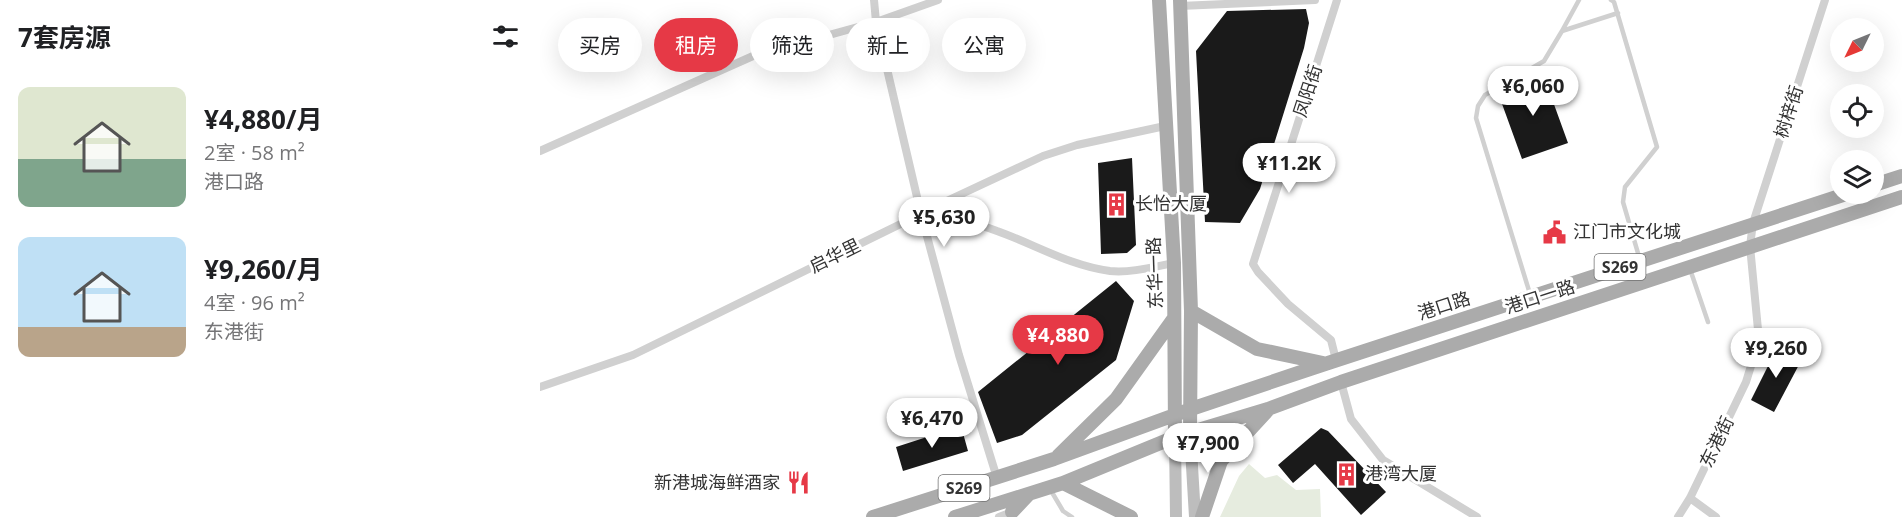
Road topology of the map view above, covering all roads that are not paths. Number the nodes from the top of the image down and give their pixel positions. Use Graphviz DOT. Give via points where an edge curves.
graph roads {
  1 [pos="874,0"];
  2 [pos="938,0"];
  3 [pos="1159,0"];
  4 [pos="1315,0"];
  5 [pos="1337,0"];
  6 [pos="1579,0"];
  7 [pos="1611,0"];
  8 [pos="1825,0"];
  9 [pos="1180,3"];
  10 [pos="1618,13"];
  11 [pos="876,18"];
  12 [pos="887,18"];
  13 [pos="846,30"];
  14 [pos="1562,31"];
  15 [pos="888,72"];
  16 [pos="1165,126"];
  17 [pos="540,151"];
  18 [pos="1902,176"];
  19 [pos="1884,182"];
  20 [pos="1902,197"];
  21 [pos="1830,199"];
  22 [pos="921,214"];
  23 [pos="1753,223"];
  24 [pos="1750,246"];
  25 [pos="1640,260"];
  26 [pos="1174,263"];
  27 [pos="1689,266"];
  28 [pos="1530,296"];
  29 [pos="1191,311"];
  30 [pos="1174,318"];
  31 [pos="1708,322"];
  32 [pos="1394,341"];
  33 [pos="1330,362"];
  34 [pos="1400,362"];
  35 [pos="1341,382"];
  36 [pos="540,387"];
  37 [pos="1191,409"];
  38 [pos="1268,409"];
  39 [pos="1174,415"];
  40 [pos="1190,432"];
  41 [pos="1174,438"];
  42 [pos="1054,459"];
  43 [pos="991,479"];
  44 [pos="1056,485"];
  45 [pos="1030,493"];
  46 [pos="1689,498"];
  47 [pos="1002,511"];
  48 [pos="873,517"];
  49 [pos="955,517"];
  50 [pos="1072,517"];
  51 [pos="1131,517"];
  52 [pos="1176,517"];
  53 [pos="1195,517"];
  54 [pos="1202,517"];
  55 [pos="1478,517"];
  56 [pos="1678,517"];
  57 [pos="1716,517"];
  1 -- 11 [label="street"];
  2 -- 12 [label="street"];
  3 -- 16 [label="main road, 东华一路"];
  4 -- 9 [label="street"];
  5 -- 33 [label="street, 凤阳街" via="1253,264 1288,304 1331,340"];
  6 -- 14 [label="lane"];
  7 -- 10 [label="lane"];
  8 -- 23 [label="street, 树梓街"];
  9 -- 29 [label="main road, 东华一路"];
  10 -- 14 [label="lane"];
  10 -- 25 [label="lane" via="1657,147 1625,187 1623,202"];
  13 -- 17 [label="street" via="753,56"];
  14 -- 28 [label="lane" via="1544,61 1485,95 1476,117"];
  15 -- 22 [label="street"];
  16 -- 22 [label="street, 启华里" via="1043,156"];
  16 -- 26 [label="main road, 东华一路"];
  18 -- 19 [label="main road"];
  20 -- 24 [label="main road, 港口一路 / S269"];
  21 -- 23 [label="main road, 港口路 / S269"];
  22 -- 26 [label="street" via="959,218 1086,266 1112,271"];
  22 -- 36 [label="street, 启华里" via="633,355"];
  22 -- 43 [label="street"];
  23 -- 24 [label="street, 东港街"];
  23 -- 25 [label="main road, 港口路 / S269"];
  24 -- 27 [label="main road, 港口一路 / S269"];
  24 -- 46 [label="street, 东港街" via="1759,340 1746,382"];
  25 -- 28 [label="main road, 港口路 / S269"];
  26 -- 30 [label="main road, 东华一路"];
  27 -- 31 [label="lane"];
  27 -- 34 [label="main road, 港口一路 / S269"];
  28 -- 32 [label="main road, 港口路 / S269"];
  29 -- 33 [label="main road" via="1257,349"];
  29 -- 37 [label="main road, 东华一路"];
  30 -- 39 [label="main road, 东华一路"];
  30 -- 42 [label="main road" via="1116,399"];
  32 -- 33 [label="main road, 港口路 / S269"];
  32 -- 34 [label="main road"];
  33 -- 37 [label="main road, 港口路 / S269"];
  34 -- 35 [label="main road, 港口一路 / S269"];
  35 -- 38 [label="main road, 港口一路 / S269"];
  35 -- 55 [label="street" via="1351,419 1383,460"];
  37 -- 39 [label="main road, S269"];
  37 -- 40 [label="main road, 东华一路"];
  38 -- 40 [label="main road, 港口一路 / S269"];
  38 -- 54 [label="main road" via="1221,460"];
  39 -- 41 [label="main road, 东华一路"];
  39 -- 42 [label="main road, S269"];
  40 -- 41 [label="main road, S269"];
  40 -- 53 [label="main road"];
  41 -- 44 [label="main road, S269"];
  41 -- 52 [label="main road"];
  42 -- 43 [label="main road, S269"];
  43 -- 47 [label="main road"];
  43 -- 48 [label="main road, S269"];
  44 -- 45 [label="main road, S269"];
  44 -- 50 [label="lane" via="1063,511"];
  44 -- 51 [label="main road"];
  45 -- 47 [label="main road, S269"];
  45 -- 47 [label="main road"];
  46 -- 56 [label="street, 东港街"];
  46 -- 57 [label="street"];
  47 -- 49 [label="main road, S269"];
}
